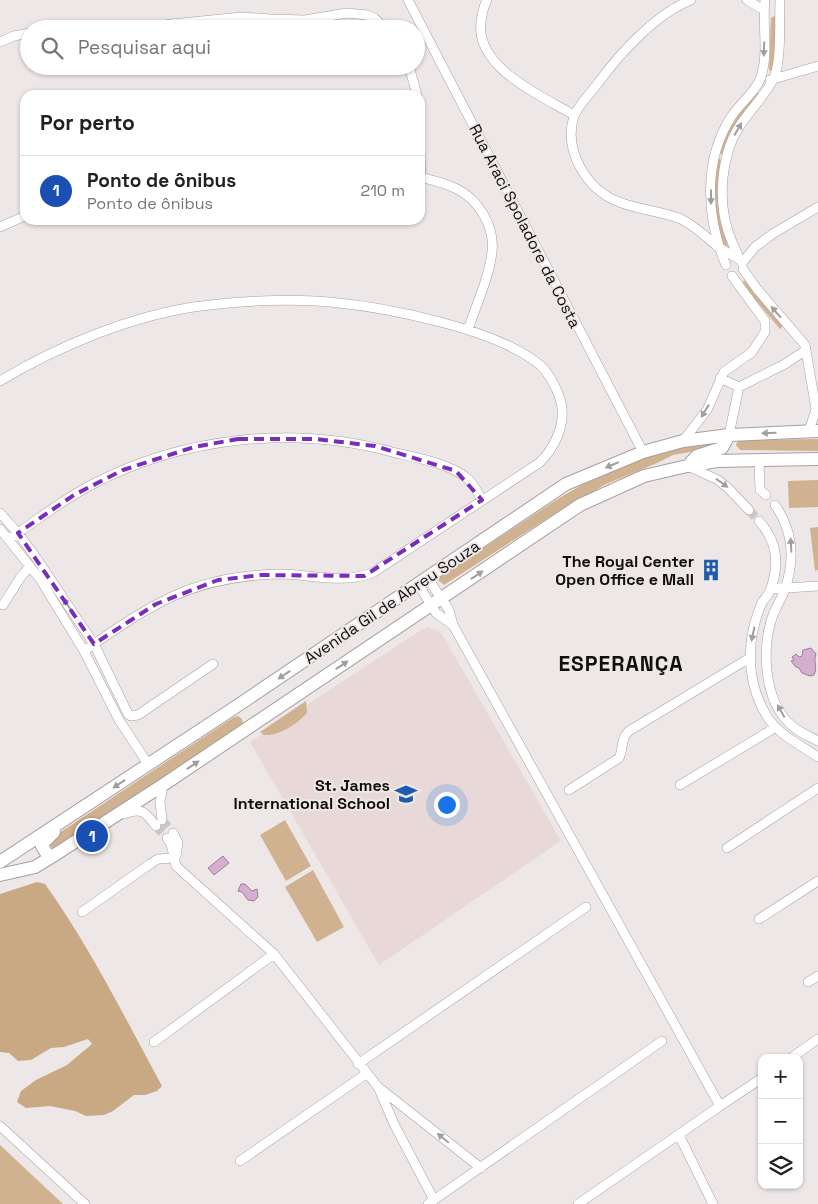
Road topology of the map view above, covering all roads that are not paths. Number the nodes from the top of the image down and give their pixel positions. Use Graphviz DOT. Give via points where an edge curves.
graph roads {
  1 [pos="408,0"];
  2 [pos="691,0"];
  3 [pos="748,0"];
  4 [pos="780,0"];
  5 [pos="482,2"];
  6 [pos="764,5"];
  7 [pos="212,20"];
  8 [pos="271,20"];
  9 [pos="271,20"];
  10 [pos="305,20"];
  11 [pos="305,20"];
  12 [pos="374,20"];
  13 [pos="418,20"];
  14 [pos="425,33"];
  15 [pos="20,35"];
  16 [pos="0,42"];
  17 [pos="818,66"];
  18 [pos="411,75"];
  19 [pos="773,80"];
  20 [pos="758,82"];
  21 [pos="415,90"];
  22 [pos="574,115"];
  23 [pos="425,179"];
  24 [pos="818,207"];
  25 [pos="20,218"];
  26 [pos="0,226"];
  27 [pos="718,246"];
  28 [pos="742,264"];
  29 [pos="726,265"];
  30 [pos="732,276"];
  31 [pos="468,330"];
  32 [pos="806,350"];
  33 [pos="720,378"];
  34 [pos="0,381"];
  35 [pos="739,387"];
  36 [pos="813,431"];
  37 [pos="729,435"];
  38 [pos="683,441"];
  39 [pos="643,452"];
  40 [pos="818,459"];
  41 [pos="759,460"];
  42 [pos="688,466"];
  43 [pos="766,495"];
  44 [pos="482,500"];
  45 [pos="775,505"];
  46 [pos="749,510"];
  47 [pos="0,513"];
  48 [pos="759,522"];
  49 [pos="0,529"];
  50 [pos="18,533"];
  51 [pos="9,539"];
  52 [pos="30,566"];
  53 [pos="423,581"];
  54 [pos="818,586"];
  55 [pos="785,588"];
  56 [pos="771,590"];
  57 [pos="437,601"];
  58 [pos="3,606"];
  59 [pos="94,644"];
  60 [pos="84,651"];
  61 [pos="751,657"];
  62 [pos="213,664"];
  63 [pos="776,727"];
  64 [pos="818,741"];
  65 [pos="818,757"];
  66 [pos="148,764"];
  67 [pos="163,785"];
  68 [pos="680,785"];
  69 [pos="818,788"];
  70 [pos="569,790"];
  71 [pos="112,818"];
  72 [pos="63,820"];
  73 [pos="170,836"];
  74 [pos="727,848"];
  75 [pos="53,856"];
  76 [pos="174,858"];
  77 [pos="0,862"];
  78 [pos="0,875"];
  79 [pos="818,881"];
  80 [pos="586,907"];
  81 [pos="82,912"];
  82 [pos="759,919"];
  83 [pos="274,954"];
  84 [pos="818,976"];
  85 [pos="808,982"];
  86 [pos="818,1040"];
  87 [pos="662,1041"];
  88 [pos="154,1042"];
  89 [pos="797,1054"];
  90 [pos="358,1064"];
  91 [pos="366,1074"];
  92 [pos="758,1081"];
  93 [pos="378,1087"];
  94 [pos="720,1106"];
  95 [pos="0,1126"];
  96 [pos="679,1135"];
  97 [pos="240,1161"];
  98 [pos="481,1168"];
  99 [pos="431,1202"];
  100 [pos="85,1204"];
  101 [pos="578,1204"];
  102 [pos="713,1204"];
  1 -- 13 [label="street, Rua Araci Spoladore da Costa"];
  2 -- 22 [label="street" via="656,22 629,45"];
  3 -- 6 [label="street"];
  4 -- 19 [label="street" via="778,61"];
  5 -- 22 [label="street" via="480,37 495,63 514,79"];
  6 -- 20 [label="street, one-way" via="764,62"];
  7 -- 8 [label="street" via="242,17"];
  9 -- 10 [label="street"];
  11 -- 12 [label="street" via="347,13 367,15"];
  14 -- 39 [label="street, Rua Araci Spoladore da Costa"];
  15 -- 16 [label="street"];
  17 -- 19 [label="street"];
  18 -- 21 [label="street"];
  19 -- 20 [label="street"];
  28 -- 19 [label="street, one-way" via="727,231 724,168 739,126"];
  20 -- 27 [label="street, one-way" via="728,121 716,153 710,201"];
  22 -- 27 [label="street" via="572,138 578,163 590,184 620,203 682,220"];
  23 -- 31 [label="street" via="468,196 480,210 490,231 490,264"];
  24 -- 28 [label="street" via="755,247"];
  25 -- 26 [label="street"];
  27 -- 28 [label="street"];
  27 -- 29 [label="street"];
  28 -- 29 [label="street" via="731,259"];
  28 -- 30 [label="street" via="738,276"];
  32 -- 28 [label="street, one-way" via="802,341 754,286"];
  29 -- 30 [label="street"];
  30 -- 33 [label="street" via="766,326 752,352 727,369"];
  31 -- 34 [label="street" via="328,302 200,306 82,340"];
  31 -- 44 [label="street" via="507,346 542,367 560,396 562,407 560,425 548,455"];
  32 -- 35 [label="street"];
  32 -- 36 [label="street" via="816,409"];
  33 -- 35 [label="street"];
  33 -- 38 [label="street, one-way" via="707,410"];
  35 -- 37 [label="street"];
  36 -- 37 [label="street, Avenida Gil de Abreu Souza, one-way"];
  37 -- 38 [label="street, Avenida Gil de Abreu Souza"];
  37 -- 42 [label="street" via="722,448 697,456"];
  38 -- 39 [label="street, Avenida Gil de Abreu Souza"];
  39 -- 53 [label="street, Avenida Gil de Abreu Souza, one-way" via="566,484"];
  40 -- 41 [label="street, Avenida Gil de Abreu Souza"];
  41 -- 42 [label="street, Avenida Gil de Abreu Souza" via="718,460"];
  41 -- 43 [label="street" via="760,490"];
  42 -- 46 [label="street, one-way" via="724,484"];
  57 -- 42 [label="street, Avenida Gil de Abreu Souza, one-way" via="580,505 644,476"];
  44 -- 50 [label="street" via="468,479 456,471 375,446 314,439 238,439 194,447 123,470 90,485"];
  44 -- 59 [label="street" via="364,576 334,578 270,574 218,580 156,604"];
  55 -- 45 [label="street, one-way" via="792,560 790,535"];
  47 -- 50 [label="street"];
  48 -- 56 [label="street" via="770,534 775,550"];
  49 -- 51 [label="street"];
  50 -- 51 [label="street"];
  59 -- 50 [label="street, one-way"];
  51 -- 52 [label="street"];
  52 -- 58 [label="street"];
  52 -- 60 [label="street"];
  53 -- 57 [label="street"];
  53 -- 66 [label="street, Avenida Gil de Abreu Souza, one-way"];
  54 -- 55 [label="street"];
  55 -- 56 [label="street"];
  64 -- 55 [label="street, one-way" via="784,718 770,688 767,637"];
  56 -- 61 [label="street, one-way" via="756,619"];
  67 -- 57 [label="street, Avenida Gil de Abreu Souza, one-way"];
  57 -- 94 [label="street" via="441,618 452,625"];
  59 -- 60 [label="street"];
  59 -- 62 [label="street" via="131,716 138,715"];
  60 -- 66 [label="street" via="119,720"];
  61 -- 63 [label="street" via="758,701"];
  61 -- 70 [label="street" via="630,731 622,741 619,758"];
  63 -- 65 [label="street"];
  63 -- 68 [label="street"];
  66 -- 72 [label="street, Avenida Gil de Abreu Souza, one-way"];
  67 -- 71 [label="street, Avenida Gil de Abreu Souza"];
  67 -- 71 [label="street" via="159,823 141,811"];
  69 -- 74 [label="street"];
  71 -- 75 [label="street, Avenida Gil de Abreu Souza"];
  72 -- 75 [label="street" via="60,828 48,836 42,846 47,854"];
  72 -- 77 [label="street, Avenida Gil de Abreu Souza"];
  73 -- 76 [label="street"];
  75 -- 78 [label="street, Avenida Gil de Abreu Souza" via="35,867"];
  76 -- 81 [label="street" via="158,859"];
  76 -- 83 [label="street" via="178,868"];
  79 -- 82 [label="street"];
  80 -- 90 [label="street"];
  83 -- 88 [label="street"];
  83 -- 90 [label="street"];
  84 -- 85 [label="street"];
  86 -- 89 [label="street"];
  87 -- 98 [label="street"];
  90 -- 91 [label="street"];
  91 -- 93 [label="street"];
  91 -- 97 [label="street"];
  92 -- 94 [label="street"];
  98 -- 93 [label="street, one-way"];
  93 -- 99 [label="street"];
  94 -- 96 [label="street"];
  95 -- 100 [label="street"];
  96 -- 101 [label="street"];
  96 -- 102 [label="street"];
  98 -- 99 [label="street"];
}
